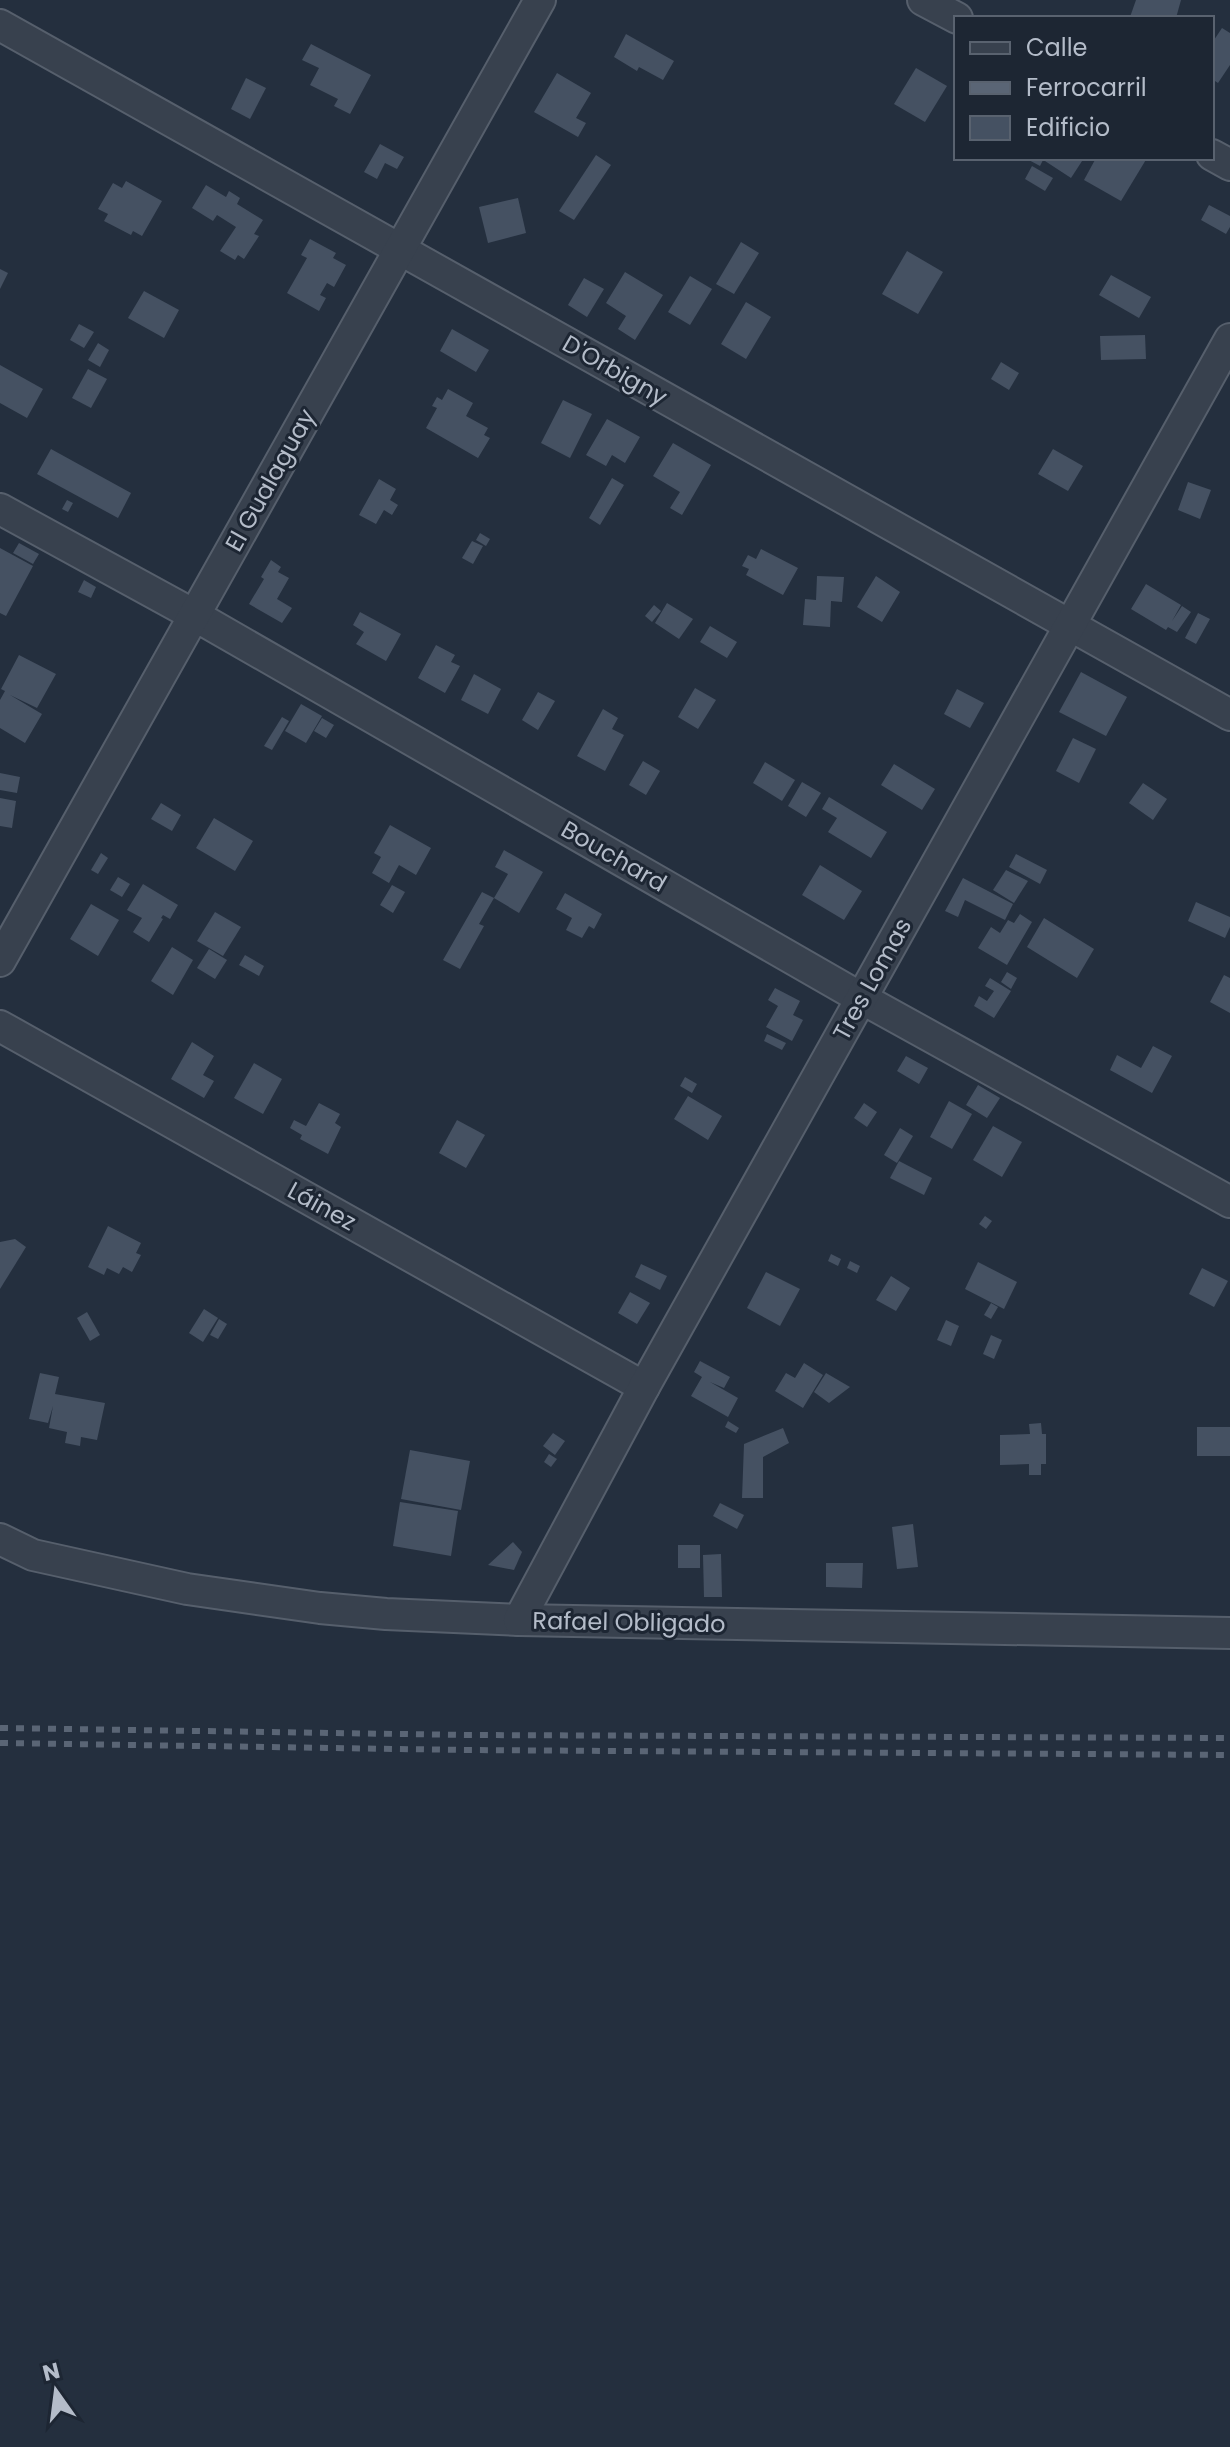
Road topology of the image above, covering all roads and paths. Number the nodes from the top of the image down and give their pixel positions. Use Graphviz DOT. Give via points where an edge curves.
graph roads {
  1 [pos="540,0"];
  2 [pos="923,0"];
  3 [pos="954,16"];
  4 [pos="0,25"];
  5 [pos="400,248"];
  6 [pos="1230,339"];
  7 [pos="0,509"];
  8 [pos="194,615"];
  9 [pos="1069,627"];
  10 [pos="1230,715"];
  11 [pos="0,961"];
  12 [pos="861,998"];
  13 [pos="0,1026"];
  14 [pos="1230,1202"];
  15 [pos="644,1387"];
  16 [pos="0,1539"];
  17 [pos="0,1554"];
  18 [pos="33,1555"];
  19 [pos="519,1620"];
  20 [pos="1230,1633"];
  1 -- 5 [label="street, El Gualaguay"];
  2 -- 3 [label="street"];
  4 -- 5 [label="street, D'Orbigny"];
  5 -- 8 [label="street, El Gualaguay"];
  5 -- 9 [label="street, D'Orbigny"];
  6 -- 9 [label="street, Tres Lomas"];
  7 -- 8 [label="street, Bouchard"];
  8 -- 11 [label="street, El Gualaguay"];
  8 -- 12 [label="street, Bouchard"];
  9 -- 10 [label="street, D'Orbigny"];
  9 -- 12 [label="street, Tres Lomas"];
  12 -- 14 [label="street, Bouchard"];
  12 -- 15 [label="street, Tres Lomas"];
  13 -- 15 [label="street, Láinez"];
  15 -- 19 [label="street, Tres Lomas"];
  16 -- 18 [label="street, Rafael Obligado"];
  17 -- 18 [label="street, Rafael Obligado"];
  18 -- 19 [label="street, Rafael Obligado" via="253,1599 386,1614"];
  19 -- 20 [label="street, Rafael Obligado"];
}
